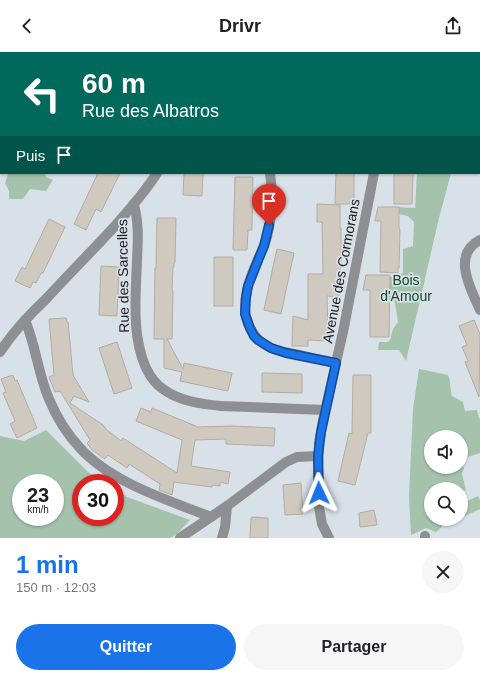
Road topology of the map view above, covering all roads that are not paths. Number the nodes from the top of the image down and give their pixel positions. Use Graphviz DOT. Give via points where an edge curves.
graph roads {
  1 [pos="156,174"];
  2 [pos="270,174"];
  3 [pos="374,174"];
  4 [pos="134,205"];
  5 [pos="480,240"];
  6 [pos="480,310"];
  7 [pos="25,320"];
  8 [pos="0,352"];
  9 [pos="336,363"];
  10 [pos="325,410"];
  11 [pos="318,456"];
  12 [pos="227,506"];
  13 [pos="211,517"];
  14 [pos="180,538"];
  15 [pos="222,538"];
  16 [pos="329,538"];
  1 -- 4 [label="street"];
  2 -- 9 [label="street" via="268,235 248,286 245,305 247,320 254,336 271,348"];
  3 -- 9 [label="street, Avenue des Cormorans"];
  4 -- 7 [label="street"];
  4 -- 10 [label="street, Rue des Sarcelles" via="138,234 136,328 144,362 155,382 169,393 207,405"];
  5 -- 6 [label="street" via="471,247 464,264"];
  7 -- 8 [label="street"];
  7 -- 13 [label="street" via="50,400 58,418 81,449 105,469 134,486"];
  9 -- 10 [label="street, Avenue des Cormorans"];
  10 -- 11 [label="street, Avenue des Cormorans"];
  11 -- 12 [label="street" via="292,459"];
  11 -- 16 [label="street, Avenue des Cormorans" via="320,518"];
  12 -- 13 [label="street"];
  12 -- 15 [label="street"];
  13 -- 14 [label="street"];
}
